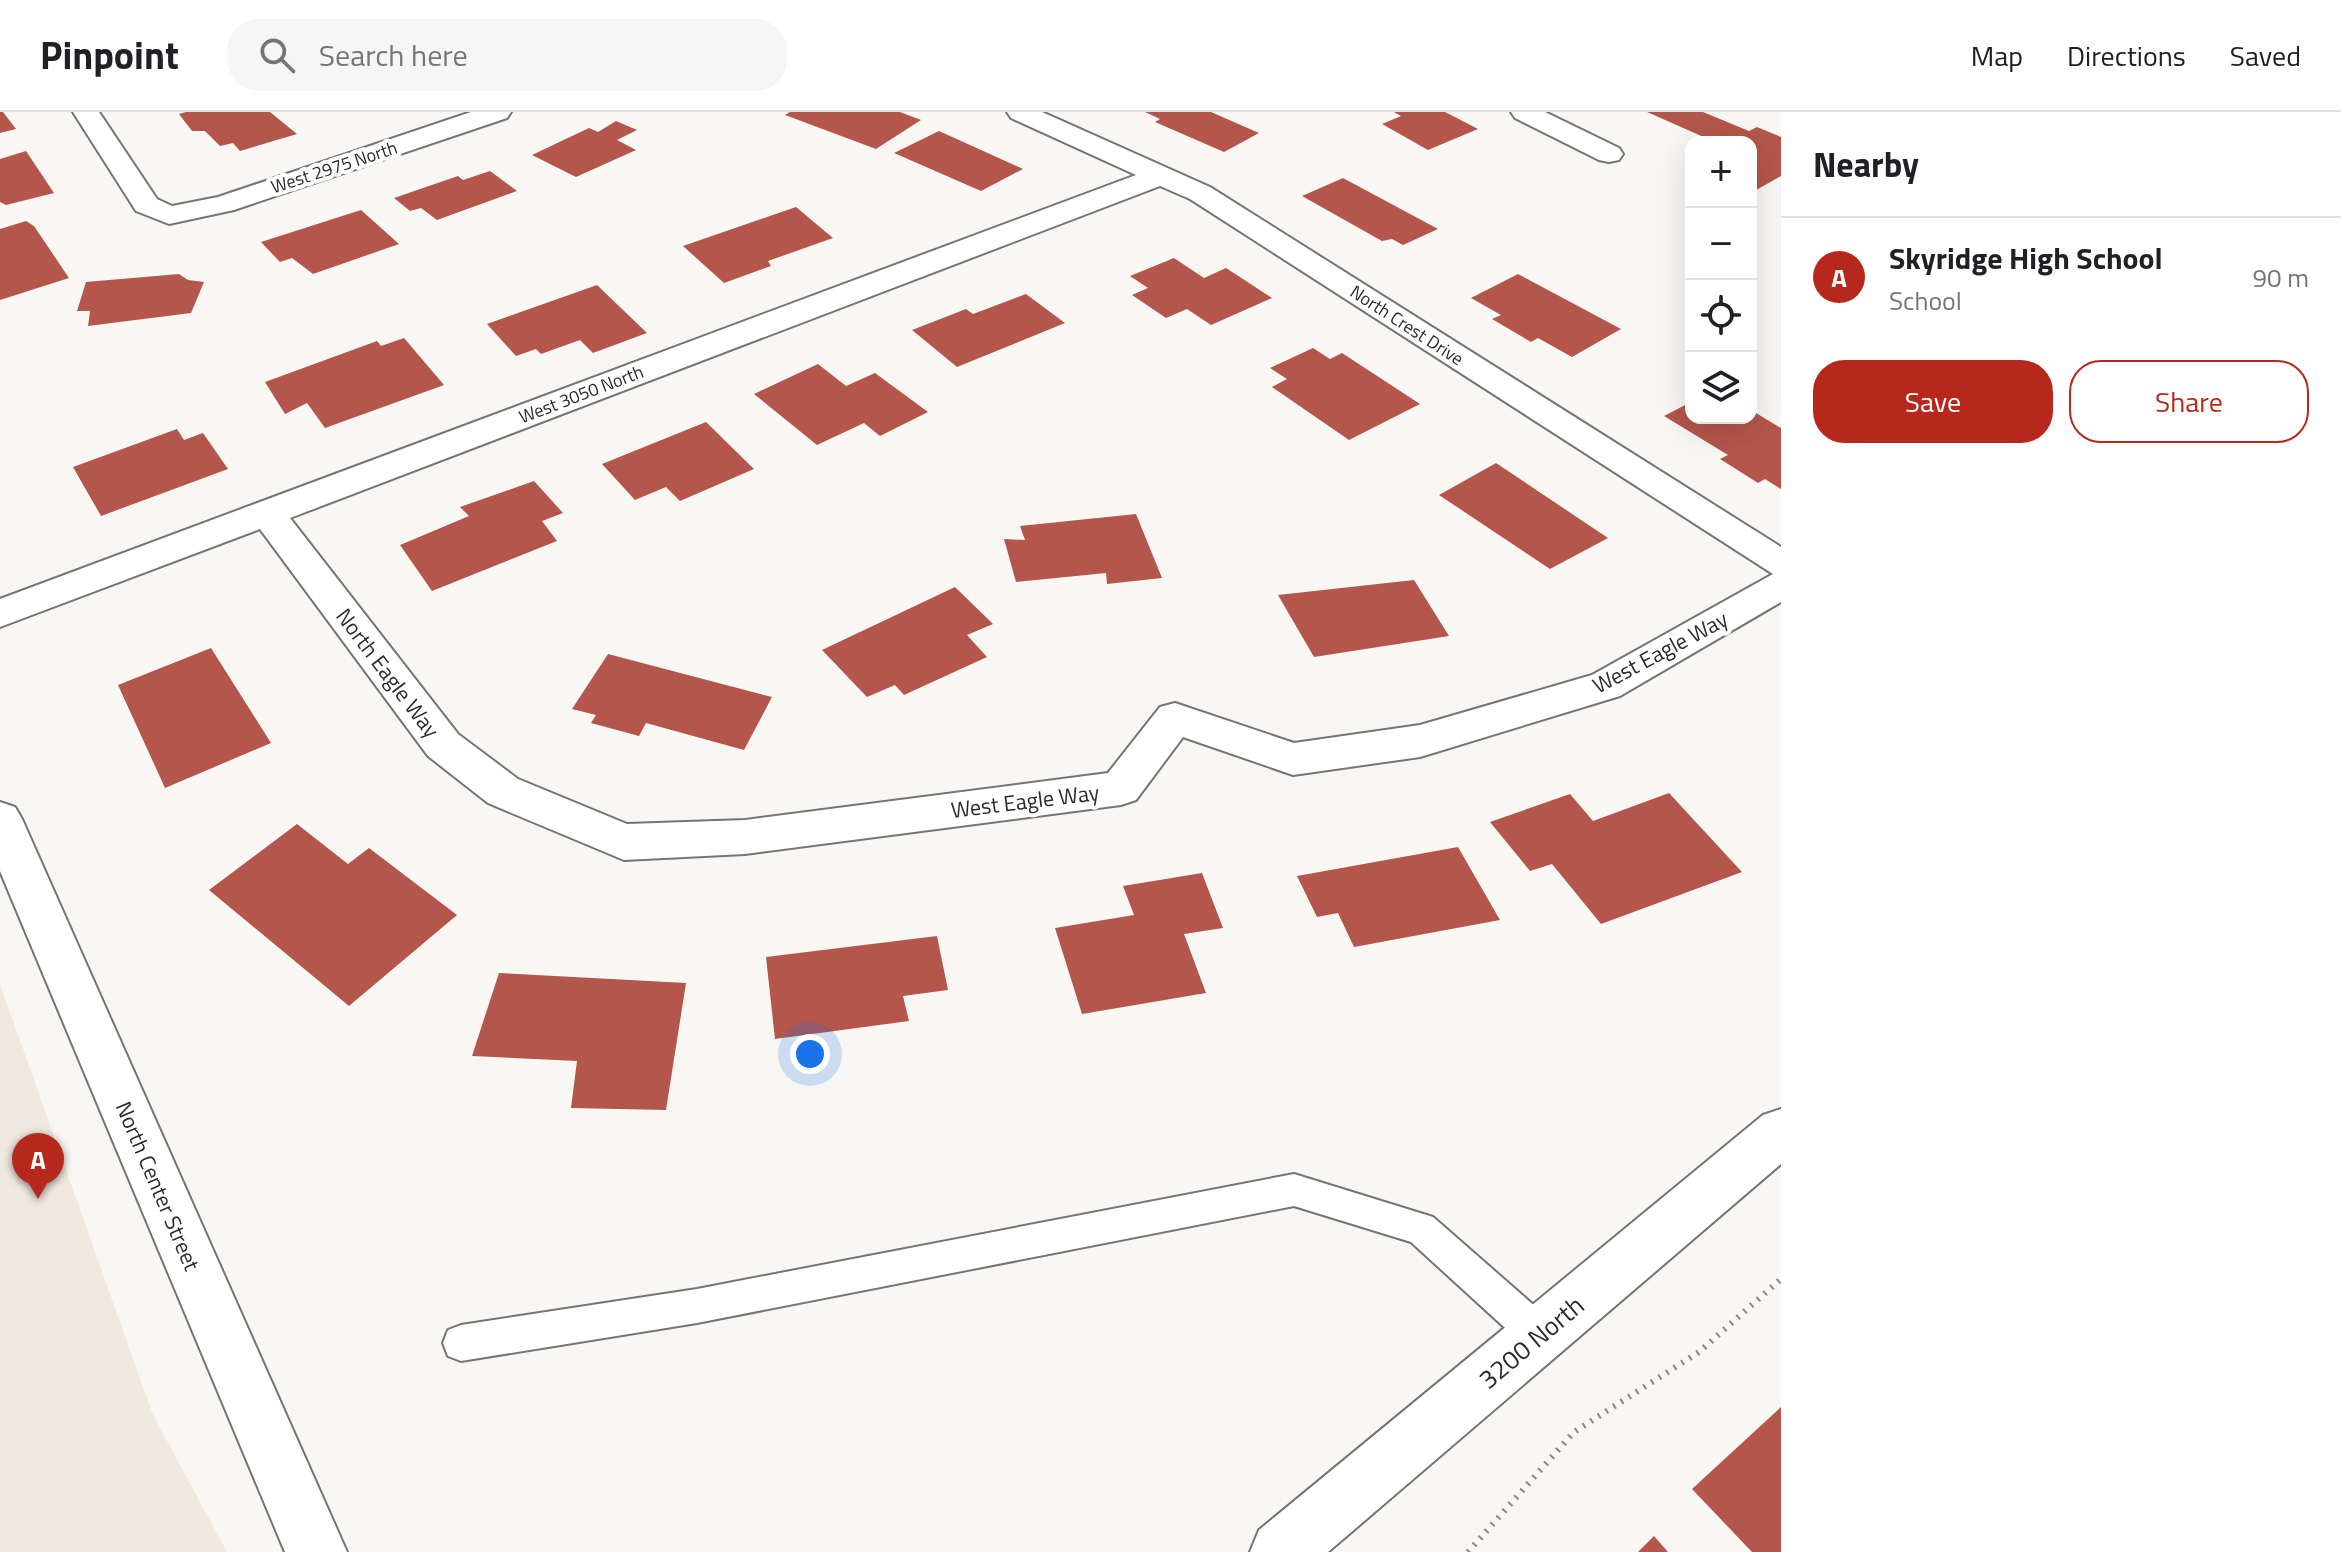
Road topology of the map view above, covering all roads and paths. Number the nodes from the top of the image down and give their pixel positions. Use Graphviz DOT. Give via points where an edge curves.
graph roads {
  1 [pos="86,112"];
  2 [pos="498,112"];
  3 [pos="1020,112"];
  4 [pos="1524,112"];
  5 [pos="1609,154"];
  6 [pos="1162,175"];
  7 [pos="267,513"];
  8 [pos="1781,564"];
  9 [pos="1781,585"];
  10 [pos="0,614"];
  11 [pos="0,819"];
  12 [pos="624,842"];
  13 [pos="1781,1132"];
  14 [pos="1781,1279"];
  15 [pos="1540,1335"];
  16 [pos="461,1343"];
  17 [pos="316,1552"];
  18 [pos="1281,1552"];
  19 [pos="1468,1552"];
  1 -- 2 [label="street, West 2975 North" via="146,205 169,215 224,204"];
  3 -- 6 [label="street, North Crest Drive"];
  4 -- 5 [label="street"];
  6 -- 7 [label="street, West 3050 North"];
  6 -- 8 [label="street, North Crest Drive" via="1200,193"];
  7 -- 10 [label="street, West 3050 North"];
  7 -- 12 [label="street, North Eagle Way" via="443,745 503,791"];
  9 -- 12 [label="street, West Eagle Way" via="1606,686 1420,741 1293,759 1175,718 1121,788 745,837"];
  11 -- 17 [label="street, North Center Street"];
  13 -- 15 [label="street, 3200 North"];
  14 -- 19 [label="path" via="1699,1352 1574,1432"];
  15 -- 16 [label="lane" via="1421,1229 1294,1190 697,1306"];
  15 -- 18 [label="street, 3200 North"];
}
